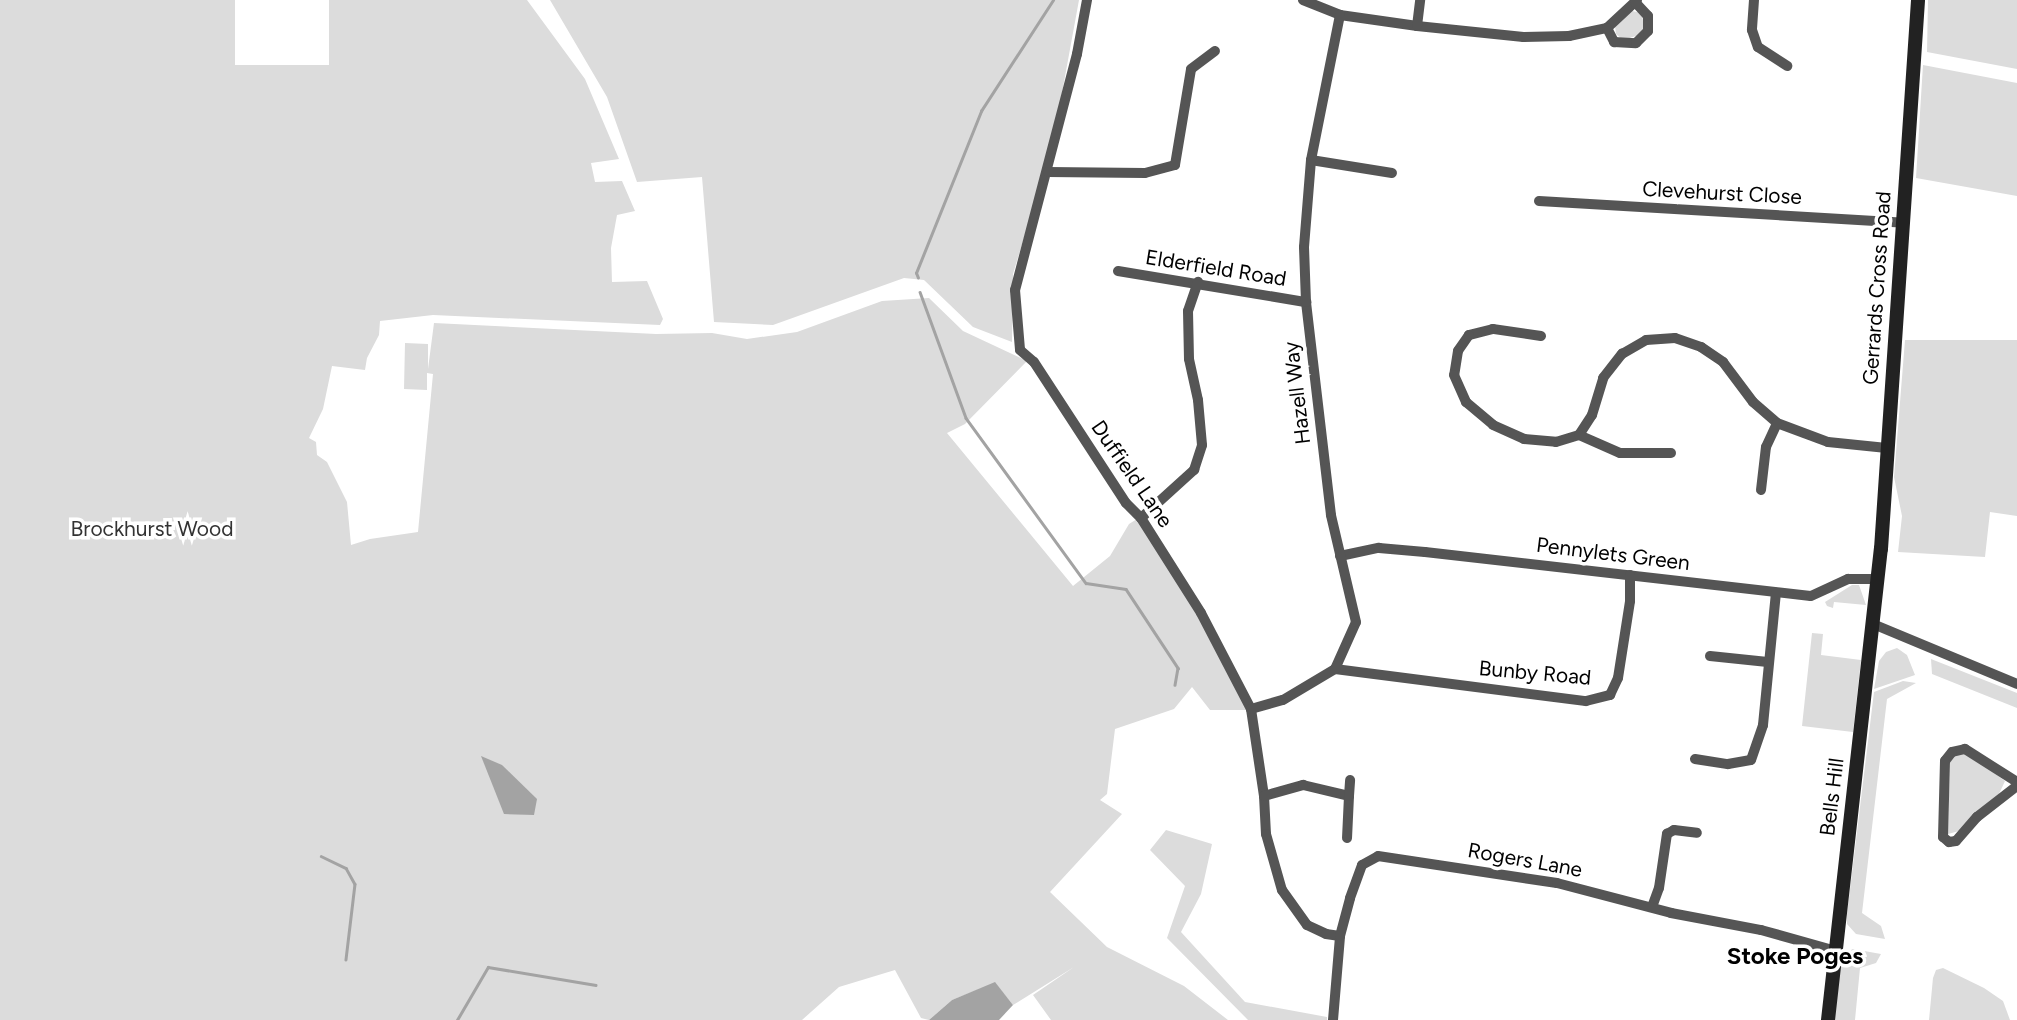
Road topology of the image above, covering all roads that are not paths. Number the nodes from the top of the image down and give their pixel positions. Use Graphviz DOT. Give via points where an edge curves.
graph roads {
  1 [pos="1087,0"];
  2 [pos="1303,0"];
  3 [pos="1420,0"];
  4 [pos="1754,0"];
  5 [pos="1918,0"];
  6 [pos="1636,1"];
  7 [pos="1340,15"];
  8 [pos="1417,26"];
  9 [pos="1606,28"];
  10 [pos="1215,51"];
  11 [pos="1787,66"];
  12 [pos="1311,160"];
  13 [pos="1048,172"];
  14 [pos="1392,173"];
  15 [pos="1539,201"];
  16 [pos="1904,223"];
  17 [pos="1118,271"];
  18 [pos="1198,282"];
  19 [pos="1306,302"];
  20 [pos="1541,336"];
  21 [pos="1777,423"];
  22 [pos="1579,435"];
  23 [pos="1887,448"];
  24 [pos="1671,453"];
  25 [pos="1761,490"];
  26 [pos="1141,518"];
  27 [pos="1340,556"];
  28 [pos="1630,575"];
  29 [pos="1878,579"];
  30 [pos="1776,593"];
  31 [pos="1873,624"];
  32 [pos="1710,656"];
  33 [pos="1768,662"];
  34 [pos="1335,670"];
  35 [pos="2017,684"];
  36 [pos="1251,709"];
  37 [pos="1695,759"];
  38 [pos="1350,780"];
  39 [pos="2017,784"];
  40 [pos="1264,796"];
  41 [pos="1349,796"];
  42 [pos="1697,833"];
  43 [pos="1347,838"];
  44 [pos="1652,906"];
  45 [pos="1340,936"];
  46 [pos="1836,951"];
  47 [pos="1333,1020"];
  48 [pos="1828,1020"];
  1 -- 13 [label="street, Duffield Lane"];
  2 -- 7 [label="street"];
  3 -- 8 [label="street"];
  4 -- 11 [label="street" via="1752,30 1758,47"];
  5 -- 16 [label="main road, Gerrards Cross Road"];
  6 -- 9 [label="street"];
  6 -- 9 [label="street" via="1648,16 1648,32 1636,43 1614,41"];
  7 -- 8 [label="street"];
  7 -- 12 [label="street, Hazell Way"];
  8 -- 9 [label="street" via="1523,37 1569,36"];
  10 -- 13 [label="street" via="1191,69 1175,165 1145,173"];
  12 -- 14 [label="street"];
  12 -- 19 [label="street, Hazell Way" via="1304,247"];
  13 -- 26 [label="street, Duffield Lane" via="1015,290 1020,350 1034,362 1126,503"];
  15 -- 16 [label="street, Clevehurst Close"];
  16 -- 23 [label="main road, Gerrards Cross Road"];
  17 -- 18 [label="street, Elderfield Road"];
  18 -- 19 [label="street, Elderfield Road"];
  18 -- 26 [label="street" via="1188,311 1189,359 1202,445 1194,470"];
  19 -- 27 [label="street, Hazell Way"];
  20 -- 22 [label="street" via="1493,329 1469,335 1458,351 1454,375 1466,402 1493,425 1535,440 1556,442"];
  21 -- 22 [label="street" via="1753,402 1723,362 1701,347 1675,338 1646,340 1622,354 1603,378 1592,415"];
  21 -- 23 [label="street" via="1828,442"];
  21 -- 25 [label="street" via="1766,447"];
  22 -- 24 [label="street" via="1620,453"];
  23 -- 29 [label="main road, Gerrards Cross Road"];
  26 -- 36 [label="street, Duffield Lane" via="1201,613"];
  27 -- 28 [label="street, Pennylets Green" via="1379,548"];
  27 -- 34 [label="street, Hazell Way" via="1356,622"];
  28 -- 30 [label="street, Pennylets Green"];
  28 -- 34 [label="street, Bunby Road" via="1618,678 1610,695 1586,701"];
  29 -- 30 [label="street, Pennylets Green" via="1848,579 1811,596"];
  29 -- 31 [label="main road, Bells Hill"];
  30 -- 33 [label="street"];
  31 -- 35 [label="street"];
  31 -- 46 [label="main road, Bells Hill"];
  32 -- 33 [label="street"];
  33 -- 37 [label="street" via="1763,725 1751,760 1728,764"];
  34 -- 36 [label="street" via="1283,700"];
  36 -- 40 [label="street, Duffield Lane"];
  38 -- 41 [label="street"];
  39 -- 39 [label="street" via="1956,841 1943,837 1945,761 1952,752 1965,749"];
  40 -- 41 [label="street" via="1303,785"];
  40 -- 45 [label="street, Duffield Lane" via="1266,834 1282,890 1307,925"];
  41 -- 43 [label="street"];
  42 -- 44 [label="street" via="1674,830 1667,834 1660,888"];
  44 -- 45 [label="street, Rogers Lane" via="1557,883 1378,856 1362,865"];
  44 -- 46 [label="street, Rogers Lane"];
  45 -- 47 [label="street, Rogers Lane"];
  46 -- 48 [label="main road, Bells Hill"];
}
